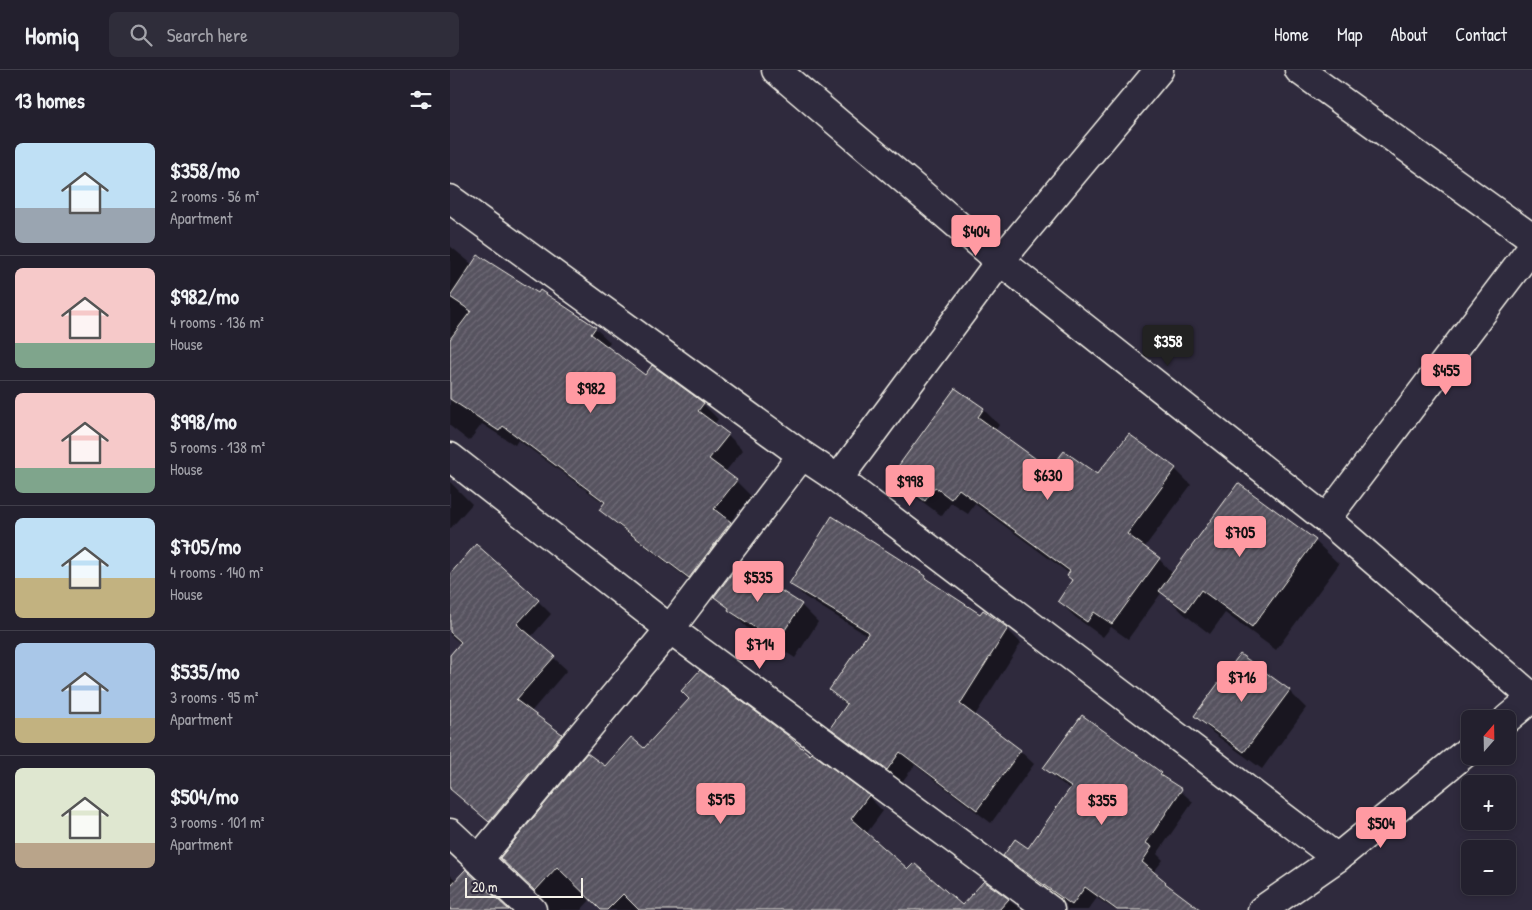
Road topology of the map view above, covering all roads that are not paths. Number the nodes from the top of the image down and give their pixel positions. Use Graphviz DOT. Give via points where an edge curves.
graph roads {
  1 [pos="776,70"];
  2 [pos="1159,70"];
  3 [pos="1299,70"];
  4 [pos="450,199"];
  5 [pos="1532,238"];
  6 [pos="1532,247"];
  7 [pos="1000,261"];
  8 [pos="802,454"];
  9 [pos="450,457"];
  10 [pos="838,478"];
  11 [pos="1326,519"];
  12 [pos="670,629"];
  13 [pos="1532,698"];
  14 [pos="1516,711"];
  15 [pos="1461,756"];
  16 [pos="450,833"];
  17 [pos="1337,858"];
  18 [pos="478,860"];
  19 [pos="532,910"];
  20 [pos="1050,910"];
  21 [pos="1262,910"];
  1 -- 7 [label="street"];
  2 -- 7 [label="street"];
  3 -- 5 [label="street"];
  4 -- 8 [label="street"];
  6 -- 11 [label="street"];
  7 -- 10 [label="street"];
  7 -- 11 [label="street"];
  8 -- 10 [label="street"];
  8 -- 12 [label="street"];
  9 -- 12 [label="street"];
  10 -- 17 [label="street"];
  11 -- 13 [label="street"];
  12 -- 18 [label="street"];
  12 -- 20 [label="street"];
  13 -- 14 [label="street"];
  15 -- 17 [label="street"];
  16 -- 18 [label="street"];
  17 -- 21 [label="street"];
  18 -- 19 [label="street"];
}
